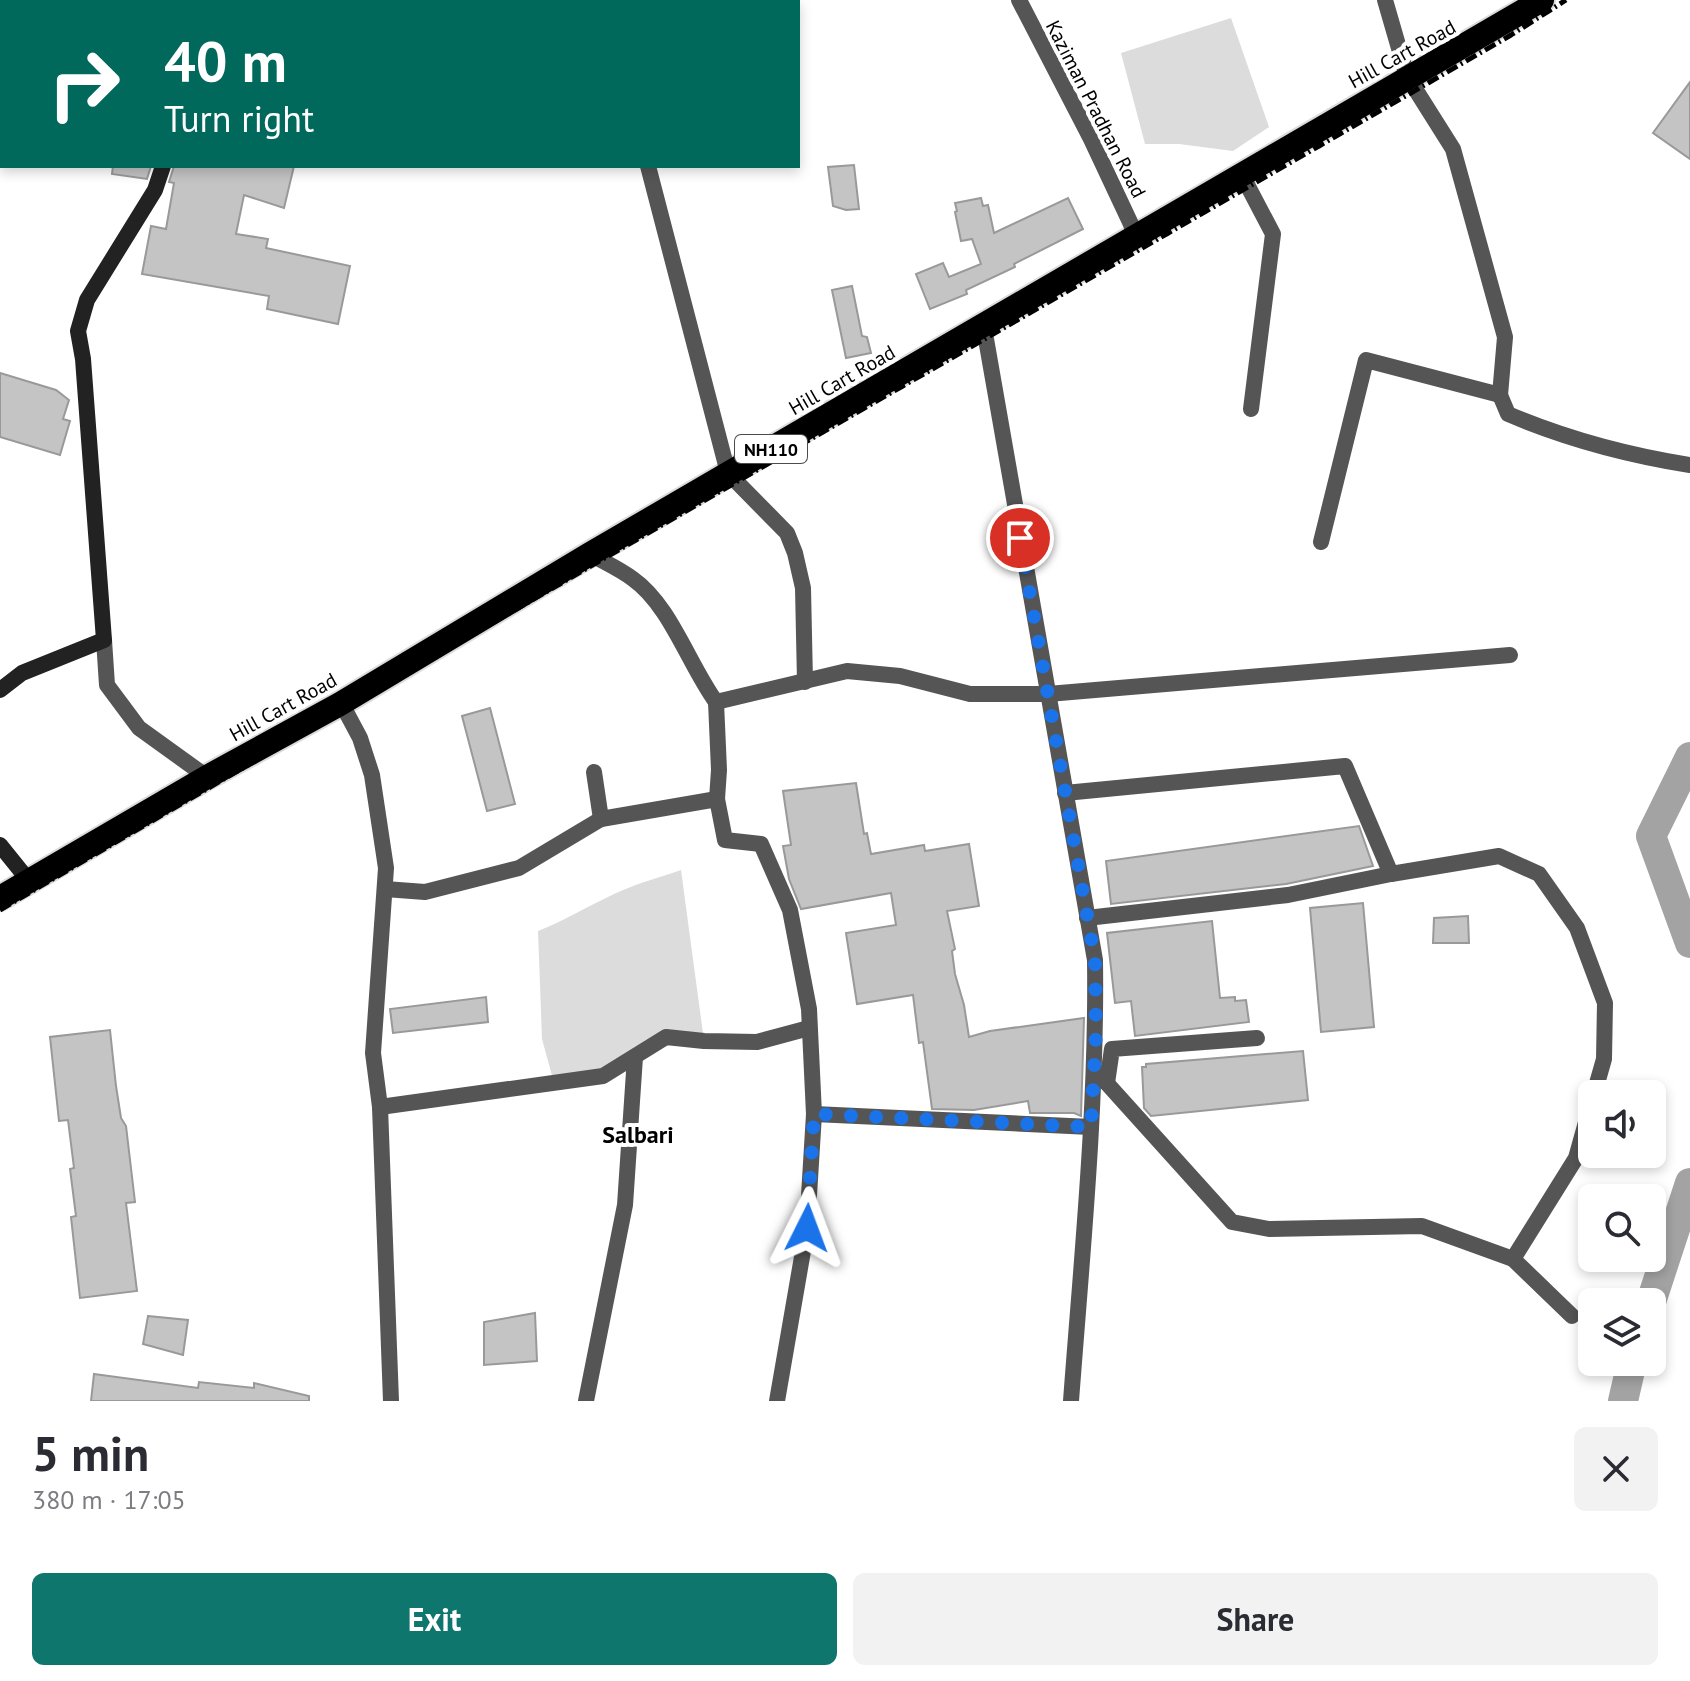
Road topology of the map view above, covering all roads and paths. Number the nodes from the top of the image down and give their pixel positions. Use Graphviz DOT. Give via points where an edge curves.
graph roads {
  1 [pos="1019,0"];
  2 [pos="1385,0"];
  3 [pos="1542,0"];
  4 [pos="1407,76"];
  5 [pos="162,168"];
  6 [pos="649,168"];
  7 [pos="1242,175"];
  8 [pos="1137,237"];
  9 [pos="979,328"];
  10 [pos="1500,395"];
  11 [pos="1251,409"];
  12 [pos="1690,465"];
  13 [pos="728,473"];
  14 [pos="1321,542"];
  15 [pos="590,554"];
  16 [pos="104,640"];
  17 [pos="1510,655"];
  18 [pos="805,682"];
  19 [pos="0,690"];
  20 [pos="1048,694"];
  21 [pos="716,702"];
  22 [pos="340,704"];
  23 [pos="594,772"];
  24 [pos="207,777"];
  25 [pos="1065,793"];
  26 [pos="717,799"];
  27 [pos="601,819"];
  28 [pos="0,845"];
  29 [pos="1391,874"];
  30 [pos="29,881"];
  31 [pos="385,889"];
  32 [pos="0,898"];
  33 [pos="1087,918"];
  34 [pos="809,1028"];
  35 [pos="1257,1038"];
  36 [pos="635,1057"];
  37 [pos="1094,1069"];
  38 [pos="1598,1080"];
  39 [pos="1107,1083"];
  40 [pos="380,1107"];
  41 [pos="814,1114"];
  42 [pos="1091,1127"];
  43 [pos="1578,1151"];
  44 [pos="1513,1259"];
  45 [pos="1572,1316"];
  46 [pos="391,1401"];
  47 [pos="586,1401"];
  48 [pos="777,1401"];
  49 [pos="1071,1401"];
  1 -- 8 [label="street, Kaziman Pradhan Road"];
  2 -- 4 [label="street"];
  3 -- 4 [label="highway, Hill Cart Road / NH110"];
  4 -- 7 [label="highway, Hill Cart Road / NH110"];
  4 -- 10 [label="street" via="1453,149 1505,337"];
  5 -- 16 [label="street" via="155,190 87,300 78,331"];
  6 -- 13 [label="street"];
  7 -- 8 [label="highway, Hill Cart Road / NH110"];
  7 -- 11 [label="street" via="1273,234"];
  8 -- 9 [label="highway, Hill Cart Road / NH110"];
  9 -- 13 [label="highway, Hill Cart Road / NH110"];
  9 -- 20 [label="street" via="986,339"];
  10 -- 12 [label="street" via="1508,414 1555,434"];
  10 -- 14 [label="street" via="1366,360"];
  13 -- 15 [label="highway, Hill Cart Road / NH110"];
  13 -- 18 [label="street" via="787,533 795,553 803,588"];
  15 -- 21 [label="street" via="635,579 657,602"];
  15 -- 22 [label="highway, Hill Cart Road / NH110"];
  16 -- 19 [label="street" via="22,673"];
  16 -- 24 [label="street" via="107,685 139,728"];
  17 -- 20 [label="street"];
  18 -- 20 [label="street" via="847,671 869,672 970,694"];
  18 -- 21 [label="street"];
  20 -- 25 [label="street"];
  21 -- 26 [label="street"];
  22 -- 24 [label="highway, Hill Cart Road / NH110"];
  22 -- 31 [label="street" via="360,738 372,775"];
  23 -- 27 [label="street"];
  24 -- 30 [label="highway, Hill Cart Road / NH110"];
  25 -- 29 [label="street" via="1345,766"];
  25 -- 33 [label="street"];
  26 -- 27 [label="street"];
  26 -- 34 [label="street" via="725,840 761,844 790,910"];
  27 -- 31 [label="street" via="519,868 425,892"];
  28 -- 30 [label="street"];
  29 -- 33 [label="street" via="1288,895"];
  29 -- 38 [label="street" via="1499,856 1539,874 1577,928 1605,1003 1604,1059"];
  30 -- 32 [label="highway, Hill Cart Road / NH110"];
  31 -- 40 [label="street" via="373,1053"];
  33 -- 37 [label="street" via="1095,960"];
  34 -- 36 [label="street" via="757,1042 666,1037"];
  34 -- 41 [label="street"];
  35 -- 39 [label="street" via="1112,1049"];
  36 -- 40 [label="street" via="603,1076"];
  36 -- 47 [label="street" via="625,1205"];
  37 -- 39 [label="street"];
  37 -- 42 [label="street"];
  39 -- 44 [label="street" via="1232,1222 1269,1229 1422,1226"];
  40 -- 46 [label="street"];
  41 -- 42 [label="street"];
  41 -- 48 [label="street" via="807,1228"];
  42 -- 49 [label="street"];
  43 -- 44 [label="street"];
  44 -- 45 [label="street"];
}
